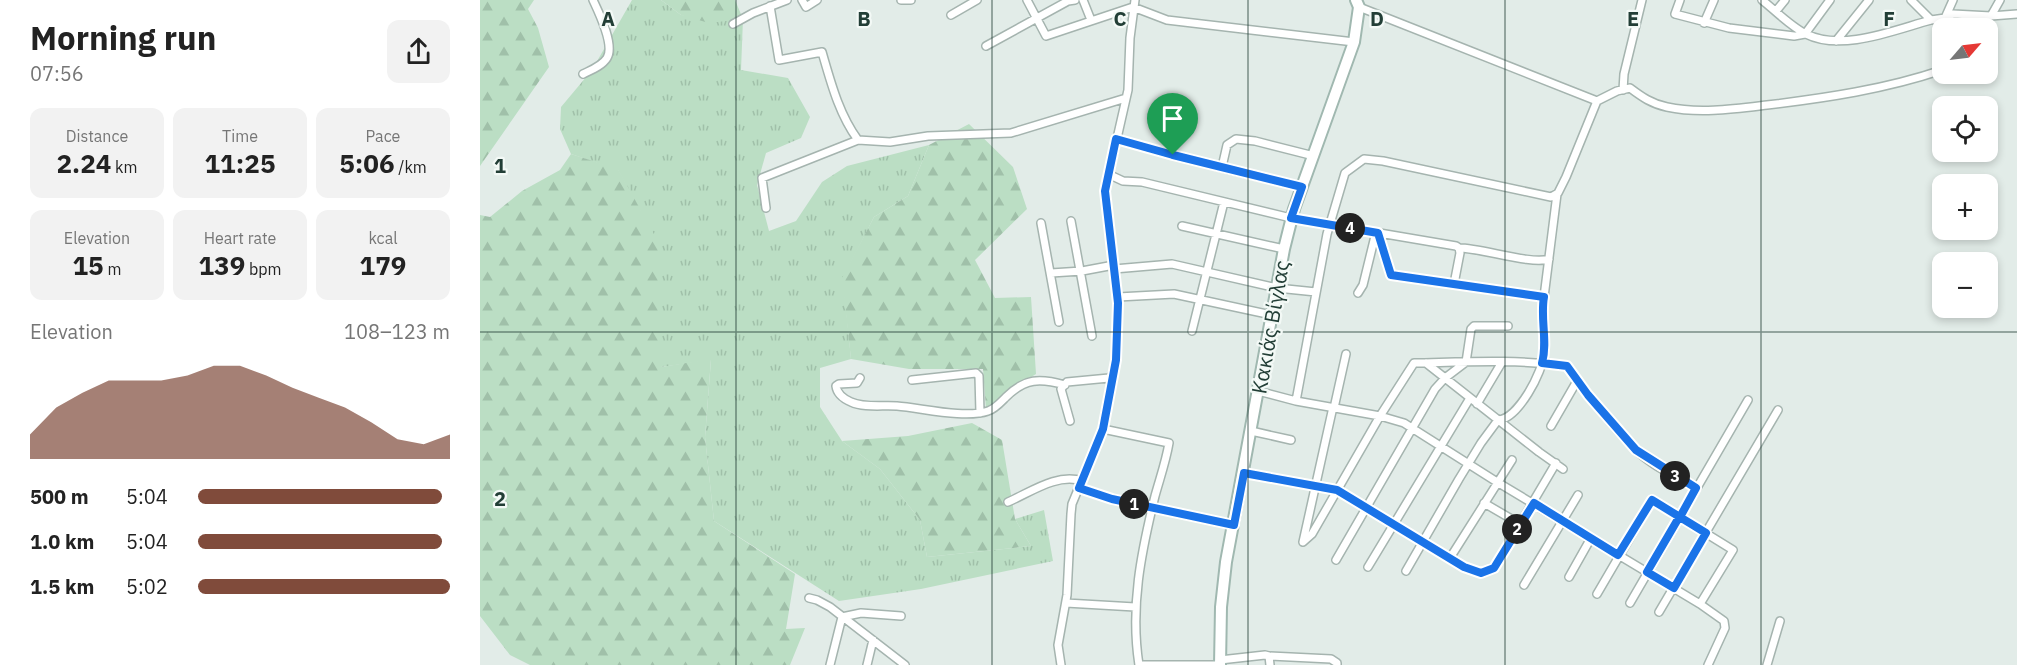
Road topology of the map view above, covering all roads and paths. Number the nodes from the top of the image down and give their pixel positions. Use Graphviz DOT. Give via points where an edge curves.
graph roads {
  1 [pos="593,0"];
  2 [pos="787,0"];
  3 [pos="802,0"];
  4 [pos="817,0"];
  5 [pos="901,0"];
  6 [pos="911,0"];
  7 [pos="977,0"];
  8 [pos="1027,0"];
  9 [pos="1075,0"];
  10 [pos="1642,0"];
  11 [pos="1680,0"];
  12 [pos="1714,0"];
  13 [pos="1762,0"];
  14 [pos="1785,0"];
  15 [pos="1830,0"];
  16 [pos="1869,0"];
  17 [pos="1912,0"];
  18 [pos="1953,0"];
  19 [pos="2000,0"];
  20 [pos="1084,2"];
  21 [pos="1357,3"];
  22 [pos="1134,4"];
  23 [pos="770,6"];
  24 [pos="1776,11"];
  25 [pos="2017,14"];
  26 [pos="951,15"];
  27 [pos="1991,16"];
  28 [pos="1036,18"];
  29 [pos="1945,18"];
  30 [pos="1091,20"];
  31 [pos="1931,20"];
  32 [pos="1704,23"];
  33 [pos="733,24"];
  34 [pos="1805,34"];
  35 [pos="1836,41"];
  36 [pos="1354,42"];
  37 [pos="986,46"];
  38 [pos="1932,73"];
  39 [pos="584,74"];
  40 [pos="1623,90"];
  41 [pos="1126,98"];
  42 [pos="1597,101"];
  43 [pos="1116,139"];
  44 [pos="858,140"];
  45 [pos="1314,156"];
  46 [pos="1222,167"];
  47 [pos="1108,174"];
  48 [pos="1302,187"];
  49 [pos="1557,194"];
  50 [pos="1224,202"];
  51 [pos="766,208"];
  52 [pos="1291,218"];
  53 [pos="1071,221"];
  54 [pos="1041,223"];
  55 [pos="1329,224"];
  56 [pos="1182,226"];
  57 [pos="1377,232"];
  58 [pos="1216,234"];
  59 [pos="1458,248"];
  60 [pos="1284,249"];
  61 [pos="1549,259"];
  62 [pos="1114,267"];
  63 [pos="1082,271"];
  64 [pos="1206,272"];
  65 [pos="1051,273"];
  66 [pos="1454,284"];
  67 [pos="1277,288"];
  68 [pos="1316,292"];
  69 [pos="1358,293"];
  70 [pos="1118,297"];
  71 [pos="1544,297"];
  72 [pos="1199,299"];
  73 [pos="1272,315"];
  74 [pos="1059,322"];
  75 [pos="1508,326"];
  76 [pos="1192,331"];
  77 [pos="1092,336"];
  78 [pos="1346,354"];
  79 [pos="1466,362"];
  80 [pos="1502,362"];
  81 [pos="1426,363"];
  82 [pos="1542,363"];
  83 [pos="1113,374"];
  84 [pos="860,378"];
  85 [pos="1445,378"];
  86 [pos="912,380"];
  87 [pos="1577,381"];
  88 [pos="1065,385"];
  89 [pos="1258,391"];
  90 [pos="1470,398"];
  91 [pos="1748,400"];
  92 [pos="1296,401"];
  93 [pos="1477,404"];
  94 [pos="1334,408"];
  95 [pos="1778,410"];
  96 [pos="980,413"];
  97 [pos="1380,416"];
  98 [pos="1498,420"];
  99 [pos="1070,421"];
  100 [pos="1551,426"];
  101 [pos="1103,429"];
  102 [pos="1413,429"];
  103 [pos="1251,431"];
  104 [pos="1291,440"];
  105 [pos="1441,447"];
  106 [pos="1512,460"];
  107 [pos="1469,464"];
  108 [pos="1556,464"];
  109 [pos="1563,468"];
  110 [pos="1244,473"];
  111 [pos="1497,482"];
  112 [pos="1081,485"];
  113 [pos="1316,487"];
  114 [pos="1696,488"];
  115 [pos="1337,490"];
  116 [pos="1578,495"];
  117 [pos="1008,502"];
  118 [pos="1484,503"];
  119 [pos="1534,503"];
  120 [pos="1153,508"];
  121 [pos="1366,508"];
  122 [pos="1680,517"];
  123 [pos="1562,521"];
  124 [pos="1520,524"];
  125 [pos="1234,525"];
  126 [pos="1394,525"];
  127 [pos="1706,533"];
  128 [pos="1591,538"];
  129 [pos="1423,542"];
  130 [pos="1618,555"];
  131 [pos="1450,558"];
  132 [pos="1336,560"];
  133 [pos="1368,567"];
  134 [pos="1406,572"];
  135 [pos="1647,572"];
  136 [pos="1569,577"];
  137 [pos="1524,585"];
  138 [pos="1674,588"];
  139 [pos="1597,594"];
  140 [pos="809,598"];
  141 [pos="1066,603"];
  142 [pos="1630,603"];
  143 [pos="1700,604"];
  144 [pos="1135,607"];
  145 [pos="1659,612"];
  146 [pos="901,616"];
  147 [pos="842,617"];
  148 [pos="1780,621"];
  149 [pos="873,640"];
  150 [pos="1269,656"];
  151 [pos="1220,663"];
  152 [pos="830,665"];
  153 [pos="867,665"];
  154 [pos="905,665"];
  155 [pos="1061,665"];
  156 [pos="1139,665"];
  157 [pos="1270,665"];
  158 [pos="1337,665"];
  159 [pos="1708,665"];
  160 [pos="1767,665"];
  1 -- 39 [label="street" via="610,48 608,57"];
  2 -- 23 [label="street"];
  3 -- 4 [label="street" via="806,7"];
  5 -- 6 [label="street"];
  7 -- 26 [label="street"];
  8 -- 28 [label="street"];
  9 -- 20 [label="street"];
  9 -- 28 [label="street"];
  10 -- 40 [label="street"];
  11 -- 32 [label="street" via="1675,14"];
  12 -- 32 [label="street"];
  13 -- 24 [label="street"];
  14 -- 24 [label="street"];
  15 -- 34 [label="street"];
  16 -- 35 [label="street"];
  17 -- 31 [label="street"];
  18 -- 29 [label="street"];
  19 -- 27 [label="street"];
  20 -- 30 [label="street"];
  21 -- 36 [label="street, Κακιάς Βίγλας"];
  21 -- 42 [label="street"];
  22 -- 30 [label="street"];
  22 -- 36 [label="street" via="1167,20"];
  22 -- 41 [label="street"];
  23 -- 33 [label="street"];
  23 -- 44 [label="street" via="779,60 822,52 843,116"];
  24 -- 34 [label="street"];
  25 -- 27 [label="street"];
  27 -- 29 [label="street" via="1962,14"];
  28 -- 30 [label="street" via="1046,36"];
  28 -- 37 [label="street"];
  31 -- 35 [label="street"];
  32 -- 34 [label="street" via="1794,36"];
  34 -- 35 [label="street"];
  36 -- 45 [label="street, Κακιάς Βίγλας"];
  38 -- 40 [label="street" via="1813,99 1726,109 1666,107 1650,102 1630,88"];
  40 -- 42 [label="street"];
  41 -- 43 [label="street"];
  41 -- 44 [label="street" via="1011,132 890,142"];
  42 -- 49 [label="street"];
  43 -- 46 [label="street"];
  43 -- 47 [label="street"];
  44 -- 51 [label="street" via="762,178"];
  45 -- 46 [label="street" via="1236,139 1227,145"];
  45 -- 48 [label="street, Κακιάς Βίγλας"];
  46 -- 48 [label="street"];
  47 -- 50 [label="street" via="1123,181"];
  47 -- 62 [label="street" via="1105,191"];
  48 -- 52 [label="street, Κακιάς Βίγλας"];
  49 -- 55 [label="street" via="1551,197 1364,159 1345,173"];
  49 -- 61 [label="street"];
  50 -- 52 [label="street"];
  50 -- 58 [label="street"];
  52 -- 55 [label="street"];
  52 -- 60 [label="street, Κακιάς Βίγλας"];
  53 -- 63 [label="street"];
  54 -- 65 [label="street"];
  55 -- 57 [label="street"];
  55 -- 68 [label="street"];
  56 -- 58 [label="street"];
  57 -- 59 [label="street"];
  57 -- 66 [label="street" via="1391,275"];
  57 -- 69 [label="street"];
  58 -- 60 [label="street"];
  58 -- 64 [label="street"];
  59 -- 61 [label="street"];
  59 -- 66 [label="street"];
  60 -- 67 [label="street, Κακιάς Βίγλας"];
  61 -- 71 [label="street"];
  62 -- 63 [label="street"];
  62 -- 64 [label="street" via="1172,264"];
  62 -- 70 [label="street"];
  63 -- 65 [label="street"];
  63 -- 77 [label="street"];
  64 -- 67 [label="street"];
  64 -- 72 [label="street"];
  65 -- 74 [label="street"];
  66 -- 71 [label="street"];
  67 -- 68 [label="street"];
  67 -- 73 [label="street, Κακιάς Βίγλας"];
  68 -- 92 [label="street"];
  70 -- 72 [label="street" via="1174,294"];
  70 -- 83 [label="street"];
  71 -- 82 [label="street"];
  72 -- 73 [label="street"];
  72 -- 76 [label="street"];
  73 -- 89 [label="street, Κακιάς Βίγλας"];
  75 -- 79 [label="street" via="1474,326"];
  78 -- 94 [label="street"];
  79 -- 80 [label="street"];
  79 -- 81 [label="street"];
  79 -- 85 [label="street"];
  80 -- 82 [label="street"];
  80 -- 93 [label="street"];
  81 -- 85 [label="street"];
  81 -- 97 [label="street" via="1414,363"];
  82 -- 87 [label="street" via="1567,366"];
  82 -- 98 [label="street" via="1515,412"];
  83 -- 88 [label="street" via="1109,378"];
  83 -- 101 [label="street"];
  84 -- 96 [label="street" via="857,383 839,384 836,390 859,405"];
  85 -- 90 [label="street"];
  85 -- 102 [label="street"];
  86 -- 96 [label="street" via="976,373"];
  87 -- 100 [label="street"];
  87 -- 114 [label="street" via="1636,450"];
  88 -- 96 [label="street" via="1034,380 1012,391 990,411"];
  88 -- 99 [label="street" via="1061,389"];
  89 -- 92 [label="street"];
  89 -- 103 [label="street, Κακιάς Βίγλας"];
  90 -- 93 [label="street"];
  90 -- 105 [label="street"];
  91 -- 114 [label="street"];
  92 -- 94 [label="street"];
  93 -- 98 [label="street"];
  94 -- 97 [label="street"];
  94 -- 113 [label="street"];
  95 -- 127 [label="street"];
  97 -- 102 [label="street"];
  97 -- 115 [label="street"];
  98 -- 107 [label="street"];
  98 -- 108 [label="street"];
  101 -- 112 [label="street"];
  101 -- 120 [label="street" via="1168,442"];
  102 -- 105 [label="street"];
  102 -- 121 [label="street"];
  103 -- 104 [label="street"];
  103 -- 110 [label="street, Κακιάς Βίγλας"];
  105 -- 107 [label="street"];
  105 -- 126 [label="street"];
  106 -- 111 [label="street"];
  107 -- 111 [label="street"];
  107 -- 129 [label="street"];
  108 -- 109 [label="street"];
  108 -- 119 [label="street"];
  110 -- 113 [label="street"];
  110 -- 125 [label="street, Κακιάς Βίγλας"];
  111 -- 118 [label="street"];
  111 -- 119 [label="street"];
  112 -- 117 [label="street" via="1075,479 1056,480"];
  112 -- 120 [label="street" via="1112,499"];
  112 -- 141 [label="street" via="1071,514"];
  113 -- 115 [label="street"];
  113 -- 115 [label="street" via="1303,542 1312,534"];
  114 -- 122 [label="street"];
  115 -- 121 [label="street"];
  116 -- 123 [label="street"];
  118 -- 124 [label="street"];
  118 -- 131 [label="street"];
  119 -- 123 [label="street"];
  119 -- 124 [label="street"];
  120 -- 125 [label="street"];
  120 -- 144 [label="street"];
  121 -- 126 [label="street"];
  121 -- 132 [label="street"];
  122 -- 127 [label="street"];
  122 -- 130 [label="street" via="1652,500"];
  122 -- 135 [label="street"];
  123 -- 128 [label="street"];
  123 -- 137 [label="street"];
  124 -- 131 [label="street" via="1494,568 1487,572 1474,572"];
  125 -- 151 [label="street, Κακιάς Βίγλας" via="1221,607"];
  126 -- 129 [label="street"];
  126 -- 133 [label="street"];
  127 -- 138 [label="street"];
  127 -- 143 [label="street" via="1733,550"];
  128 -- 130 [label="street"];
  128 -- 136 [label="street"];
  129 -- 131 [label="street"];
  129 -- 134 [label="street"];
  130 -- 135 [label="street"];
  130 -- 139 [label="street"];
  135 -- 138 [label="street"];
  135 -- 142 [label="street"];
  138 -- 143 [label="street"];
  138 -- 145 [label="street"];
  140 -- 147 [label="street" via="824,603"];
  141 -- 144 [label="street"];
  141 -- 155 [label="street" via="1058,645"];
  143 -- 159 [label="street" via="1725,624"];
  144 -- 156 [label="street"];
  146 -- 147 [label="street" via="861,613"];
  147 -- 149 [label="street"];
  147 -- 152 [label="street"];
  148 -- 160 [label="street"];
  149 -- 153 [label="street"];
  149 -- 154 [label="street"];
  150 -- 151 [label="street"];
  150 -- 157 [label="street"];
  150 -- 158 [label="street" via="1331,659"];
  151 -- 156 [label="street"];
}
